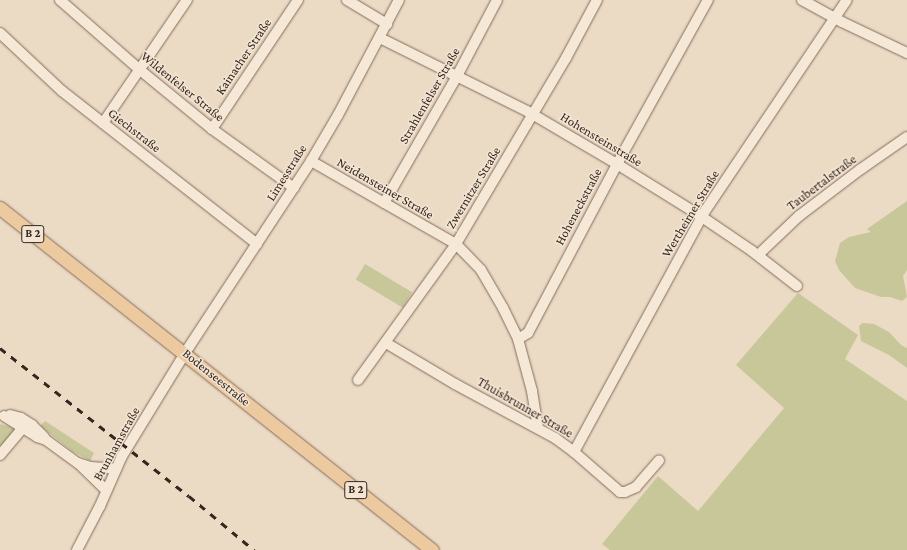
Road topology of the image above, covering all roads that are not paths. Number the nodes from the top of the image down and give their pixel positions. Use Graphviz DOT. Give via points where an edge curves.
graph roads {
  1 [pos="60,0"];
  2 [pos="187,0"];
  3 [pos="298,0"];
  4 [pos="348,0"];
  5 [pos="399,0"];
  6 [pos="497,0"];
  7 [pos="597,0"];
  8 [pos="708,0"];
  9 [pos="802,0"];
  10 [pos="847,0"];
  11 [pos="836,18"];
  12 [pos="387,24"];
  13 [pos="0,33"];
  14 [pos="380,38"];
  15 [pos="907,53"];
  16 [pos="140,70"];
  17 [pos="458,76"];
  18 [pos="532,114"];
  19 [pos="103,123"];
  20 [pos="212,129"];
  21 [pos="907,137"];
  22 [pos="311,161"];
  23 [pos="616,164"];
  24 [pos="294,188"];
  25 [pos="384,203"];
  26 [pos="0,208"];
  27 [pos="702,217"];
  28 [pos="257,244"];
  29 [pos="456,244"];
  30 [pos="758,255"];
  31 [pos="797,286"];
  32 [pos="518,339"];
  33 [pos="386,343"];
  34 [pos="185,353"];
  35 [pos="358,380"];
  36 [pos="2,417"];
  37 [pos="23,428"];
  38 [pos="538,428"];
  39 [pos="46,440"];
  40 [pos="574,452"];
  41 [pos="0,455"];
  42 [pos="659,461"];
  43 [pos="78,463"];
  44 [pos="116,469"];
  45 [pos="106,490"];
  46 [pos="76,550"];
  47 [pos="432,550"];
  1 -- 16 [label="street, Wildenfelser Straße"];
  2 -- 16 [label="street"];
  3 -- 20 [label="street, Kainacher Straße"];
  4 -- 12 [label="street"];
  5 -- 12 [label="street, Limesstraße"];
  6 -- 17 [label="street, Strahlenfelser Straße"];
  7 -- 18 [label="street, Zwernitzer Straße"];
  8 -- 23 [label="street, Hoheneckstraße"];
  9 -- 11 [label="street"];
  10 -- 11 [label="street, Wertheimer Straße"];
  11 -- 15 [label="street"];
  11 -- 27 [label="street, Wertheimer Straße"];
  12 -- 14 [label="street, Limesstraße"];
  13 -- 19 [label="street, Giechstraße" via="62,91"];
  14 -- 17 [label="street, Hohensteinstraße"];
  14 -- 22 [label="street, Limesstraße"];
  16 -- 19 [label="street"];
  16 -- 20 [label="street, Wildenfelser Straße"];
  17 -- 18 [label="street, Hohensteinstraße"];
  17 -- 25 [label="street, Strahlenfelser Straße"];
  18 -- 23 [label="street, Hohensteinstraße"];
  18 -- 29 [label="street, Zwernitzer Straße"];
  19 -- 28 [label="street, Giechstraße"];
  20 -- 24 [label="street, Wildenfelser Straße"];
  21 -- 30 [label="street, Taubertalstraße" via="799,216"];
  22 -- 24 [label="street, Limesstraße"];
  22 -- 25 [label="street, Neidensteiner Straße"];
  23 -- 27 [label="street, Hohensteinstraße"];
  23 -- 32 [label="street, Hoheneckstraße" via="528,333"];
  24 -- 28 [label="street, Limesstraße"];
  25 -- 29 [label="street, Neidensteiner Straße"];
  26 -- 34 [label="main road, Bodenseestraße / B 2"];
  27 -- 30 [label="street, Hohensteinstraße"];
  27 -- 40 [label="street, Wertheimer Straße"];
  28 -- 34 [label="street, Limesstraße"];
  29 -- 32 [label="street, Neidensteiner Straße" via="480,270 504,308"];
  29 -- 33 [label="street, Zwernitzer Straße"];
  30 -- 31 [label="street, Hohensteinstraße"];
  32 -- 38 [label="street, Neidensteiner Straße" via="532,391"];
  33 -- 35 [label="street, Zwernitzer Straße"];
  33 -- 38 [label="street, Thuisbrunner Straße" via="455,384"];
  34 -- 44 [label="street, Brunhamstraße"];
  34 -- 47 [label="main road, Bodenseestraße / B 2"];
  36 -- 37 [label="street"];
  36 -- 39 [label="street" via="14,415 21,418 42,432"];
  37 -- 39 [label="street"];
  37 -- 41 [label="street"];
  38 -- 40 [label="street, Thuisbrunner Straße"];
  39 -- 43 [label="street"];
  40 -- 42 [label="street, Thuisbrunner Straße" via="620,492 636,487"];
  43 -- 44 [label="street" via="90,467"];
  43 -- 45 [label="street"];
  44 -- 45 [label="street, Brunhamstraße"];
  45 -- 46 [label="street, Brunhamstraße"];
}
